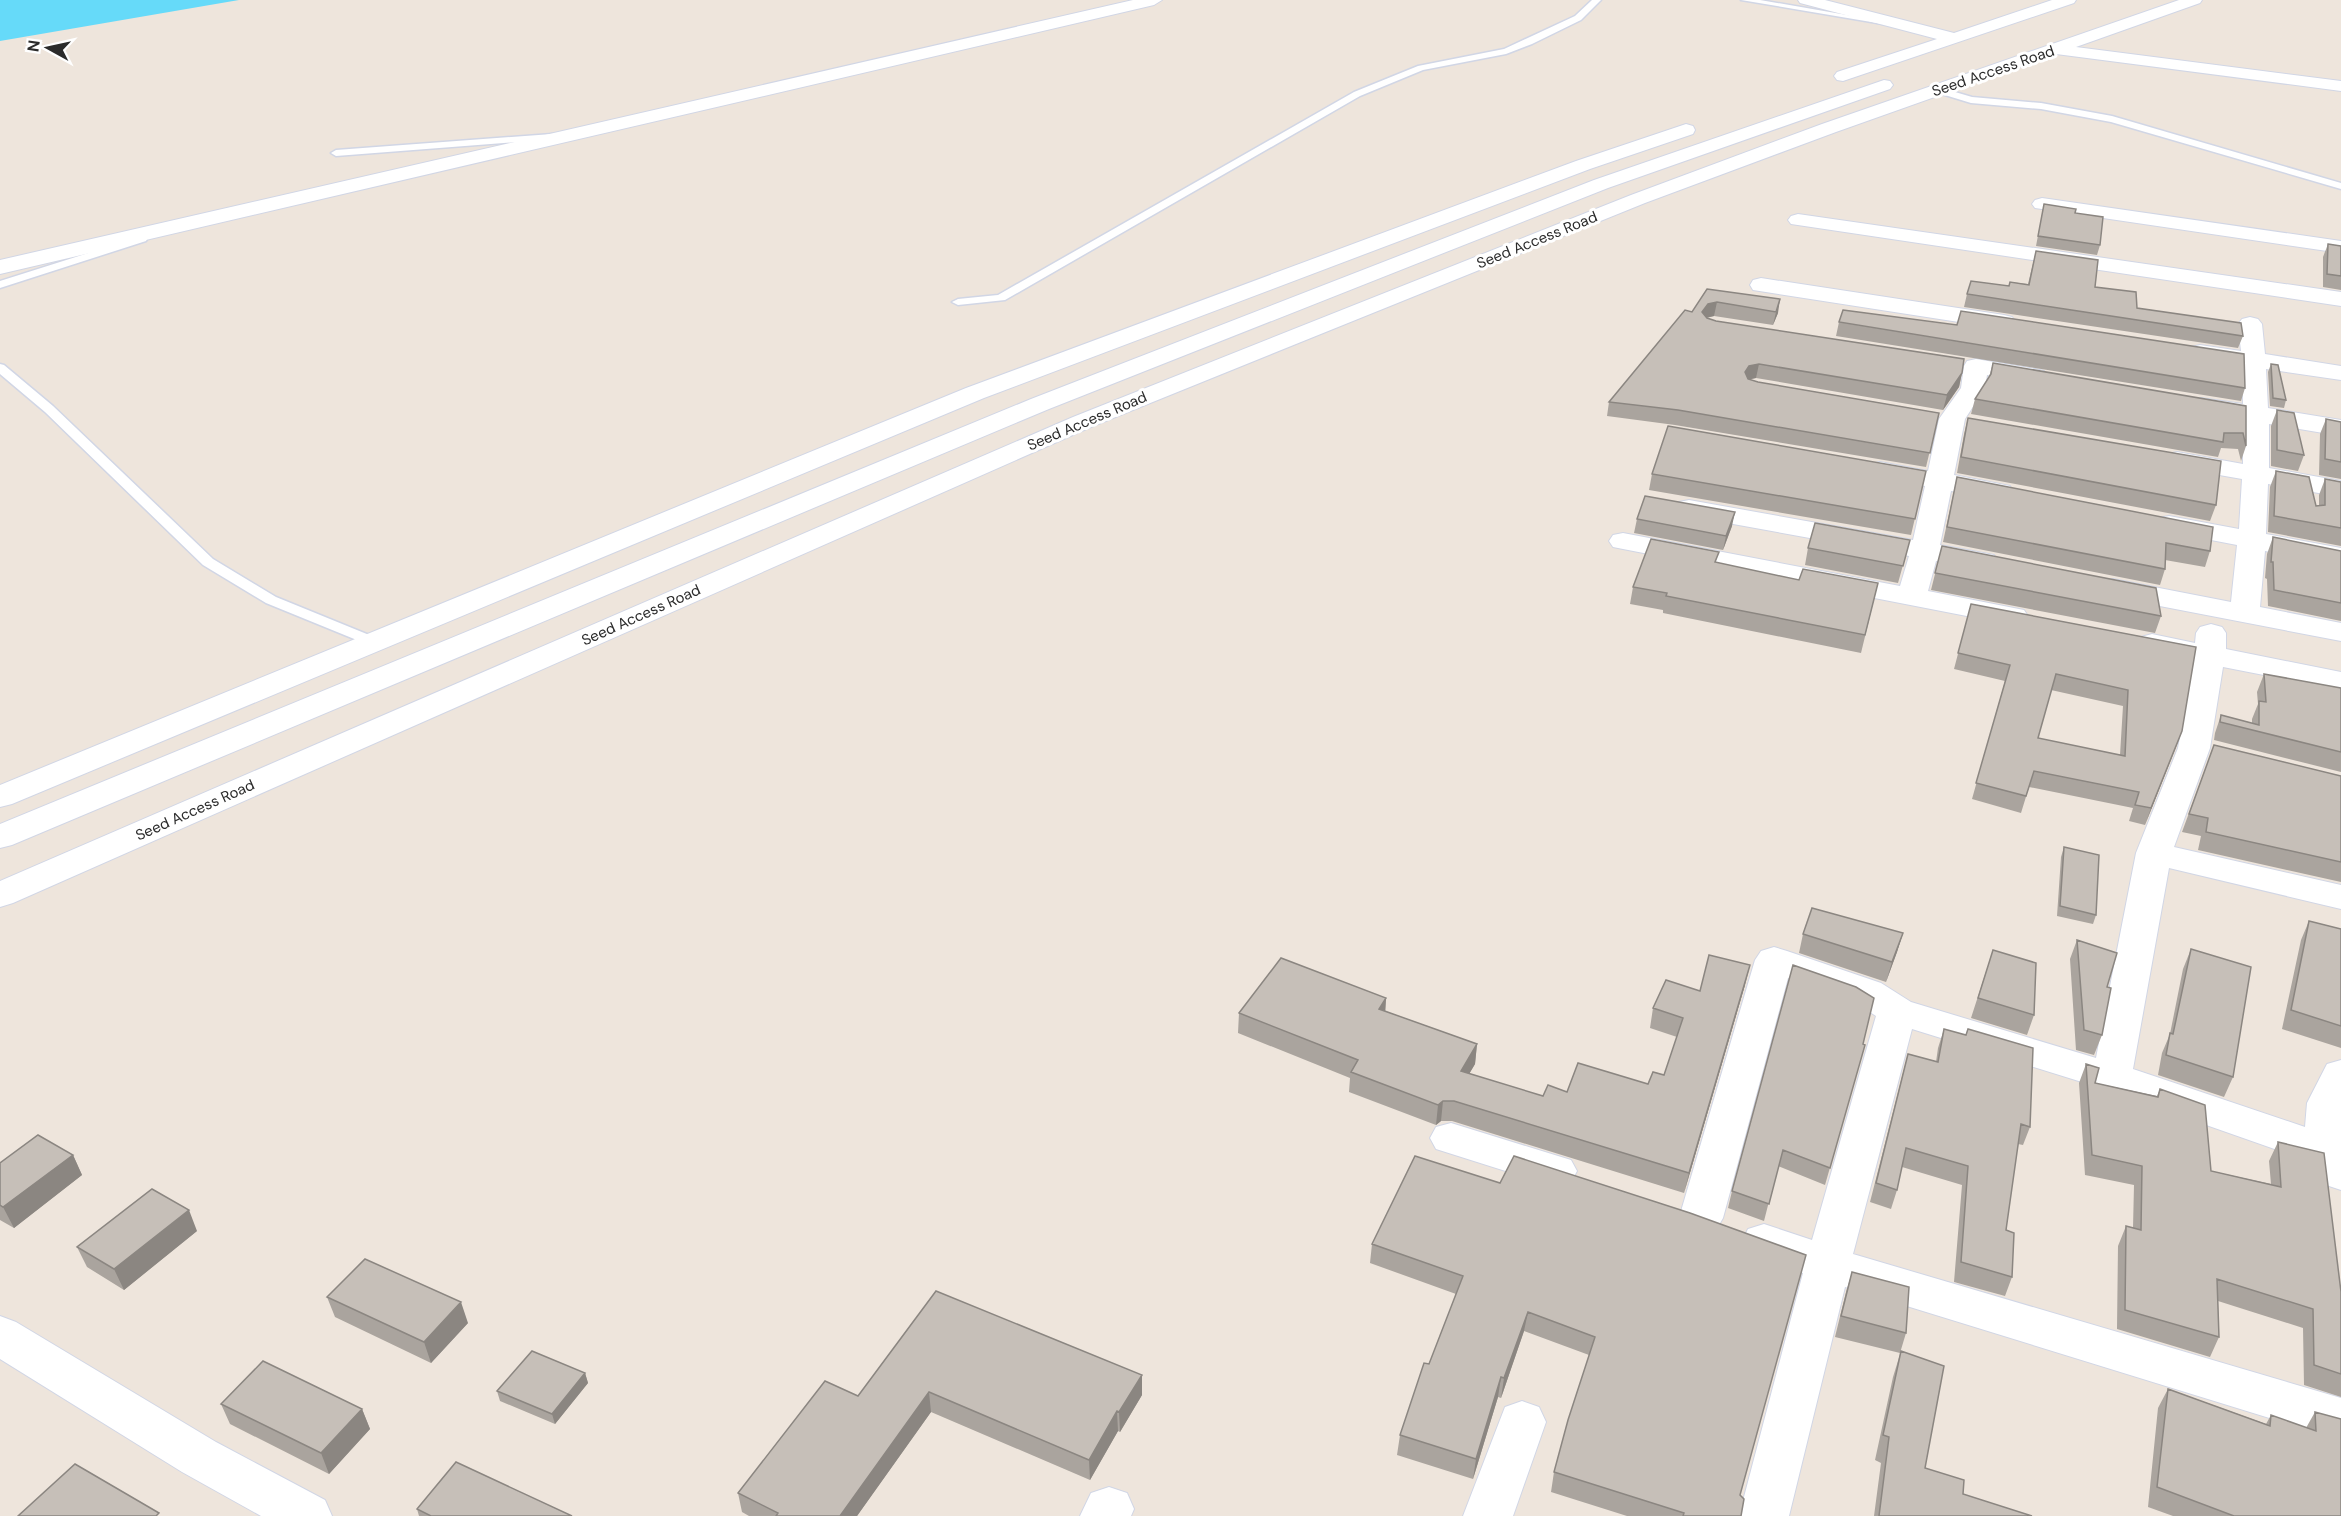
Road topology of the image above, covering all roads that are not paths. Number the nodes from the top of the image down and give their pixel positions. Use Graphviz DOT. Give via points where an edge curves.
graph roads {
  1 [pos="1154,0"];
  2 [pos="1597,0"];
  3 [pos="1745,0"];
  4 [pos="1806,0"];
  5 [pos="2068,0"];
  6 [pos="2194,0"];
  7 [pos="1892,23"];
  8 [pos="1956,38"];
  9 [pos="2004,44"];
  10 [pos="2054,49"];
  11 [pos="2341,86"];
  12 [pos="1938,90"];
  13 [pos="564,136"];
  14 [pos="336,153"];
  15 [pos="2341,186"];
  16 [pos="2042,204"];
  17 [pos="197,220"];
  18 [pos="1798,220"];
  19 [pos="2341,247"];
  20 [pos="0,267"];
  21 [pos="0,285"];
  22 [pos="1761,285"];
  23 [pos="2341,299"];
  24 [pos="958,302"];
  25 [pos="2250,324"];
  26 [pos="2031,326"];
  27 [pos="2184,349"];
  28 [pos="2254,360"];
  29 [pos="0,368"];
  30 [pos="2341,373"];
  31 [pos="2057,380"];
  32 [pos="2173,400"];
  33 [pos="2254,414"];
  34 [pos="2341,428"];
  35 [pos="2151,455"];
  36 [pos="1858,466"];
  37 [pos="2256,474"];
  38 [pos="1938,480"];
  39 [pos="2341,489"];
  40 [pos="2020,496"];
  41 [pos="1669,504"];
  42 [pos="2148,520"];
  43 [pos="2253,540"];
  44 [pos="1623,541"];
  45 [pos="1925,549"];
  46 [pos="2341,557"];
  47 [pos="2005,566"];
  48 [pos="2086,582"];
  49 [pos="1912,596"];
  50 [pos="2228,611"];
  51 [pos="2038,621"];
  52 [pos="2341,632"];
  53 [pos="2130,639"];
  54 [pos="374,642"];
  55 [pos="2210,655"];
  56 [pos="2341,681"];
  57 [pos="2194,748"];
  58 [pos="2228,757"];
  59 [pos="0,796"];
  60 [pos="0,837"];
  61 [pos="2154,853"];
  62 [pos="0,895"];
  63 [pos="2341,897"];
  64 [pos="1896,1011"];
  65 [pos="2341,1076"];
  66 [pos="2112,1077"];
  67 [pos="1451,1138"];
  68 [pos="2333,1162"];
  69 [pos="1599,1185"];
  70 [pos="1828,1264"];
  71 [pos="0,1335"];
  72 [pos="2341,1419"];
  73 [pos="1522,1422"];
  74 [pos="308,1516"];
  75 [pos="1488,1516"];
  76 [pos="1764,1516"];
  1 -- 13 [label="street"];
  2 -- 24 [label="lane" via="1578,18 1530,42 1506,51 1421,68 1357,94 1001,298"];
  3 -- 7 [label="lane"];
  4 -- 7 [label="street"];
  5 -- 8 [label="street"];
  6 -- 10 [label="street, Seed Access Road"];
  7 -- 8 [label="street"];
  8 -- 9 [label="street"];
  8 -- 54 [label="street" via="1572,169 975,393"];
  9 -- 10 [label="street"];
  9 -- 60 [label="street, Seed Access Road" via="1601,184 1040,404"];
  10 -- 11 [label="street"];
  10 -- 12 [label="street, Seed Access Road"];
  12 -- 15 [label="lane" via="1971,100 2041,106 2112,119"];
  12 -- 62 [label="street, Seed Access Road" via="1638,200 1082,422"];
  13 -- 14 [label="lane"];
  13 -- 17 [label="street"];
  16 -- 19 [label="street"];
  17 -- 20 [label="street"];
  17 -- 21 [label="lane"];
  18 -- 23 [label="street"];
  22 -- 26 [label="street"];
  25 -- 28 [label="street"];
  27 -- 28 [label="street"];
  28 -- 30 [label="street"];
  28 -- 33 [label="street"];
  29 -- 54 [label="lane" via="49,409 208,562 272,600"];
  31 -- 38 [label="street" via="1965,364 1973,388 1952,420"];
  32 -- 33 [label="street"];
  33 -- 34 [label="street"];
  33 -- 37 [label="street"];
  35 -- 37 [label="street"];
  36 -- 38 [label="street"];
  37 -- 39 [label="street"];
  37 -- 43 [label="street"];
  38 -- 40 [label="street"];
  38 -- 45 [label="street"];
  41 -- 45 [label="street"];
  42 -- 43 [label="street"];
  43 -- 46 [label="street"];
  43 -- 50 [label="street"];
  44 -- 49 [label="street"];
  45 -- 47 [label="street"];
  45 -- 49 [label="street"];
  48 -- 50 [label="street"];
  49 -- 51 [label="street"];
  50 -- 52 [label="street"];
  50 -- 55 [label="street"];
  53 -- 55 [label="street"];
  54 -- 59 [label="street"];
  55 -- 56 [label="street"];
  55 -- 57 [label="street"];
  57 -- 58 [label="street"];
  57 -- 61 [label="street"];
  61 -- 63 [label="street"];
  61 -- 66 [label="street"];
  64 -- 66 [label="street"];
  64 -- 70 [label="street"];
  64 -- 70 [label="street" via="1867,992 1774,960 1684,1212"];
  65 -- 68 [label="street" via="2327,1104"];
  66 -- 68 [label="street"];
  67 -- 69 [label="street"];
  70 -- 72 [label="street"];
  70 -- 76 [label="street"];
  71 -- 74 [label="street" via="199,1457"];
  73 -- 75 [label="street"];
}
